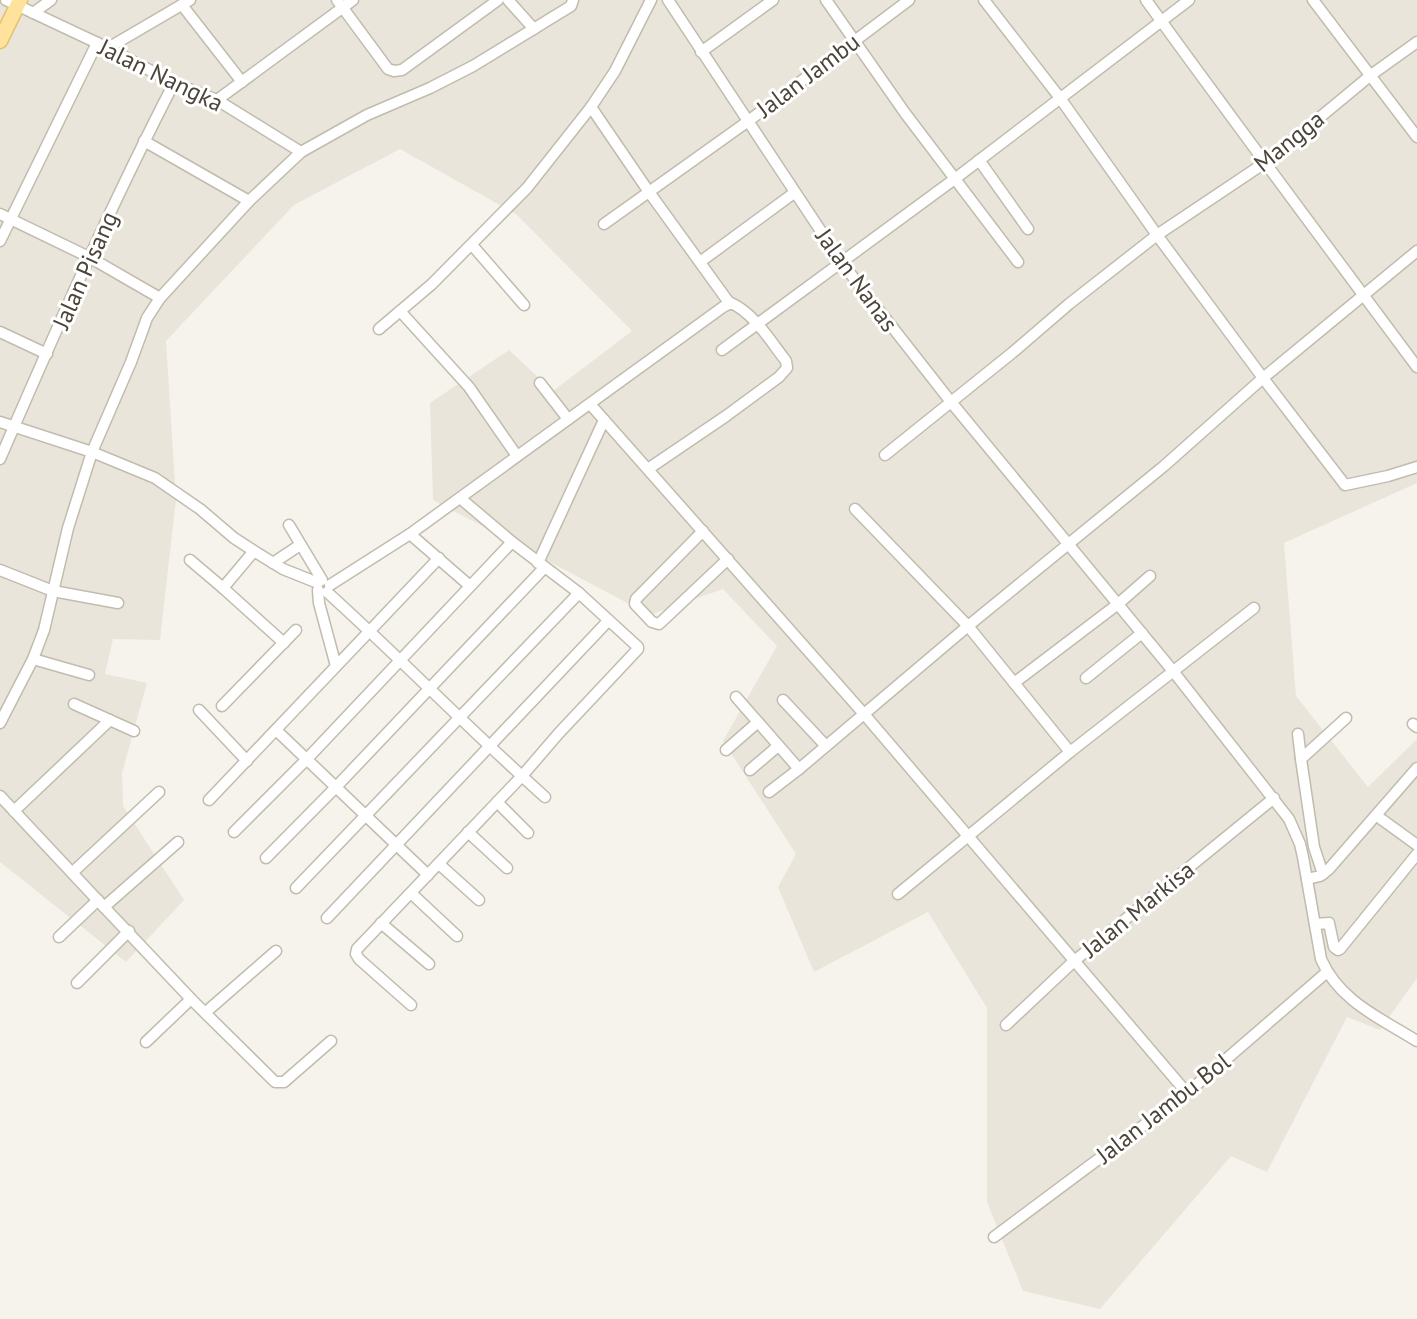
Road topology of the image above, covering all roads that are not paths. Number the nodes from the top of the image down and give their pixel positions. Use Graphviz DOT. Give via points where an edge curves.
graph roads {
  1 [pos="51,0"];
  2 [pos="353,0"];
  3 [pos="498,0"];
  4 [pos="508,0"];
  5 [pos="573,0"];
  6 [pos="651,0"];
  7 [pos="668,0"];
  8 [pos="773,0"];
  9 [pos="826,0"];
  10 [pos="909,0"];
  11 [pos="984,0"];
  12 [pos="1146,0"];
  13 [pos="1189,0"];
  14 [pos="1313,0"];
  15 [pos="14,2"];
  16 [pos="186,2"];
  17 [pos="340,4"];
  18 [pos="33,13"];
  19 [pos="1161,20"];
  20 [pos="534,29"];
  21 [pos="0,41"];
  22 [pos="853,41"];
  23 [pos="1417,42"];
  24 [pos="97,43"];
  25 [pos="108,48"];
  26 [pos="701,52"];
  27 [pos="1371,75"];
  28 [pos="242,82"];
  29 [pos="174,83"];
  30 [pos="1060,98"];
  31 [pos="217,100"];
  32 [pos="591,107"];
  33 [pos="747,122"];
  34 [pos="1417,137"];
  35 [pos="144,141"];
  36 [pos="301,152"];
  37 [pos="979,160"];
  38 [pos="1266,162"];
  39 [pos="956,178"];
  40 [pos="649,192"];
  41 [pos="794,193"];
  42 [pos="249,201"];
  43 [pos="0,214"];
  44 [pos="11,219"];
  45 [pos="604,224"];
  46 [pos="1028,229"];
  47 [pos="1157,235"];
  48 [pos="0,241"];
  49 [pos="472,245"];
  50 [pos="1417,251"];
  51 [pos="89,257"];
  52 [pos="700,262"];
  53 [pos="1018,262"];
  54 [pos="842,263"];
  55 [pos="1364,296"];
  56 [pos="160,298"];
  57 [pos="730,304"];
  58 [pos="524,305"];
  59 [pos="400,311"];
  60 [pos="758,325"];
  61 [pos="379,329"];
  62 [pos="0,332"];
  63 [pos="722,350"];
  64 [pos="47,354"];
  65 [pos="1417,367"];
  66 [pos="1263,378"];
  67 [pos="540,383"];
  68 [pos="951,402"];
  69 [pos="590,404"];
  70 [pos="568,419"];
  71 [pos="604,420"];
  72 [pos="0,422"];
  73 [pos="14,426"];
  74 [pos="92,452"];
  75 [pos="885,455"];
  76 [pos="517,456"];
  77 [pos="0,459"];
  78 [pos="1417,467"];
  79 [pos="648,469"];
  80 [pos="460,498"];
  81 [pos="855,509"];
  82 [pos="289,525"];
  83 [pos="703,531"];
  84 [pos="410,534"];
  85 [pos="512,542"];
  86 [pos="1069,543"];
  87 [pos="300,545"];
  88 [pos="254,551"];
  89 [pos="439,558"];
  90 [pos="728,559"];
  91 [pos="190,560"];
  92 [pos="273,563"];
  93 [pos="541,565"];
  94 [pos="0,570"];
  95 [pos="1150,576"];
  96 [pos="323,586"];
  97 [pos="470,586"];
  98 [pos="223,588"];
  99 [pos="53,591"];
  100 [pos="579,593"];
  101 [pos="118,603"];
  102 [pos="1118,604"];
  103 [pos="1254,608"];
  104 [pos="608,621"];
  105 [pos="968,626"];
  106 [pos="296,630"];
  107 [pos="369,630"];
  108 [pos="1142,633"];
  109 [pos="284,643"];
  110 [pos="33,659"];
  111 [pos="401,659"];
  112 [pos="336,666"];
  113 [pos="1173,671"];
  114 [pos="89,675"];
  115 [pos="1086,678"];
  116 [pos="1014,683"];
  117 [pos="430,689"];
  118 [pos="736,697"];
  119 [pos="783,700"];
  120 [pos="74,704"];
  121 [pos="222,706"];
  122 [pos="199,710"];
  123 [pos="864,714"];
  124 [pos="461,718"];
  125 [pos="1346,718"];
  126 [pos="110,720"];
  127 [pos="758,722"];
  128 [pos="0,723"];
  129 [pos="276,730"];
  130 [pos="134,731"];
  131 [pos="1298,734"];
  132 [pos="491,746"];
  133 [pos="778,746"];
  134 [pos="826,746"];
  135 [pos="726,750"];
  136 [pos="1070,752"];
  137 [pos="1301,759"];
  138 [pos="306,760"];
  139 [pos="247,761"];
  140 [pos="1417,768"];
  141 [pos="799,769"];
  142 [pos="750,770"];
  143 [pos="522,776"];
  144 [pos="336,787"];
  145 [pos="159,792"];
  146 [pos="769,792"];
  147 [pos="0,796"];
  148 [pos="545,797"];
  149 [pos="1274,798"];
  150 [pos="209,800"];
  151 [pos="497,802"];
  152 [pos="14,811"];
  153 [pos="1377,816"];
  154 [pos="365,817"];
  155 [pos="234,832"];
  156 [pos="468,832"];
  157 [pos="528,833"];
  158 [pos="969,837"];
  159 [pos="178,842"];
  160 [pos="1417,845"];
  161 [pos="396,847"];
  162 [pos="1417,854"];
  163 [pos="266,858"];
  164 [pos="439,864"];
  165 [pos="507,868"];
  166 [pos="73,872"];
  167 [pos="428,875"];
  168 [pos="1316,877"];
  169 [pos="296,888"];
  170 [pos="411,893"];
  171 [pos="898,894"];
  172 [pos="479,900"];
  173 [pos="101,904"];
  174 [pos="327,918"];
  175 [pos="381,923"];
  176 [pos="1315,924"];
  177 [pos="129,931"];
  178 [pos="457,936"];
  179 [pos="59,937"];
  180 [pos="276,951"];
  181 [pos="1073,962"];
  182 [pos="429,964"];
  183 [pos="1327,972"];
  184 [pos="77,983"];
  185 [pos="191,999"];
  186 [pos="411,1005"];
  187 [pos="206,1012"];
  188 [pos="1006,1025"];
  189 [pos="331,1041"];
  190 [pos="1417,1041"];
  191 [pos="146,1042"];
  192 [pos="1187,1093"];
  193 [pos="994,1237"];
  1 -- 18 [label="street"];
  2 -- 17 [label="street"];
  3 -- 17 [label="street" via="394,71"];
  4 -- 20 [label="street"];
  5 -- 20 [label="street"];
  6 -- 32 [label="street"];
  7 -- 26 [label="street, Jalan Nanas"];
  8 -- 26 [label="street"];
  9 -- 22 [label="street"];
  10 -- 22 [label="street, Jalan Jambu"];
  11 -- 30 [label="street"];
  12 -- 19 [label="street"];
  13 -- 19 [label="street"];
  14 -- 27 [label="street"];
  15 -- 18 [label="street, Jalan Nangka"];
  15 -- 21 [label="main road"];
  16 -- 25 [label="street"];
  16 -- 28 [label="street"];
  17 -- 28 [label="street"];
  18 -- 24 [label="street, Jalan Nangka"];
  19 -- 30 [label="street"];
  19 -- 38 [label="street"];
  20 -- 36 [label="street" via="473,66"];
  22 -- 33 [label="street, Jalan Jambu"];
  22 -- 39 [label="street"];
  23 -- 27 [label="street, Mangga"];
  24 -- 25 [label="street, Jalan Nangka"];
  24 -- 44 [label="street"];
  25 -- 29 [label="street, Jalan Nangka"];
  26 -- 33 [label="street, Jalan Nanas"];
  27 -- 34 [label="street"];
  27 -- 38 [label="street, Mangga"];
  28 -- 31 [label="street"];
  29 -- 31 [label="street, Jalan Nangka"];
  29 -- 35 [label="street, Jalan Pisang"];
  30 -- 37 [label="street"];
  30 -- 47 [label="street"];
  31 -- 36 [label="street, Jalan Nangka"];
  32 -- 40 [label="street"];
  32 -- 49 [label="street" via="527,188"];
  33 -- 40 [label="street, Jalan Jambu"];
  33 -- 41 [label="street, Jalan Nanas"];
  35 -- 42 [label="street"];
  35 -- 51 [label="street, Jalan Pisang"];
  36 -- 42 [label="street"];
  37 -- 39 [label="street"];
  37 -- 46 [label="street"];
  38 -- 47 [label="street, Mangga"];
  38 -- 55 [label="street"];
  39 -- 53 [label="street"];
  39 -- 54 [label="street"];
  40 -- 45 [label="street, Jalan Jambu"];
  40 -- 52 [label="street"];
  41 -- 52 [label="street"];
  41 -- 54 [label="street, Jalan Nanas"];
  42 -- 56 [label="street"];
  43 -- 44 [label="street"];
  44 -- 48 [label="street"];
  44 -- 51 [label="street"];
  47 -- 66 [label="street"];
  47 -- 68 [label="street, Mangga"];
  49 -- 58 [label="street"];
  49 -- 59 [label="street"];
  50 -- 55 [label="street"];
  51 -- 56 [label="street"];
  51 -- 64 [label="street, Jalan Pisang"];
  52 -- 57 [label="street"];
  54 -- 60 [label="street"];
  54 -- 68 [label="street, Jalan Nanas"];
  55 -- 65 [label="street"];
  55 -- 66 [label="street"];
  56 -- 74 [label="street"];
  57 -- 60 [label="street"];
  57 -- 69 [label="street"];
  59 -- 61 [label="street"];
  59 -- 76 [label="street" via="469,387"];
  60 -- 63 [label="street"];
  60 -- 79 [label="street" via="787,368"];
  62 -- 64 [label="street"];
  64 -- 73 [label="street, Jalan Pisang"];
  66 -- 78 [label="street" via="1345,485"];
  66 -- 86 [label="street"];
  67 -- 70 [label="street"];
  68 -- 75 [label="street, Mangga"];
  68 -- 86 [label="street, Jalan Nanas"];
  69 -- 70 [label="street"];
  69 -- 71 [label="street"];
  70 -- 76 [label="street"];
  71 -- 79 [label="street"];
  71 -- 93 [label="street"];
  72 -- 73 [label="street"];
  73 -- 74 [label="street"];
  73 -- 77 [label="street, Jalan Pisang"];
  74 -- 88 [label="street" via="155,478"];
  74 -- 99 [label="street"];
  76 -- 80 [label="street"];
  79 -- 83 [label="street"];
  80 -- 84 [label="street"];
  80 -- 85 [label="street"];
  81 -- 105 [label="street"];
  82 -- 87 [label="street"];
  83 -- 90 [label="street"];
  83 -- 90 [label="street" via="635,604 659,624"];
  84 -- 89 [label="street"];
  84 -- 96 [label="street"];
  85 -- 93 [label="street"];
  85 -- 97 [label="street"];
  86 -- 102 [label="street, Jalan Nanas"];
  86 -- 105 [label="street"];
  87 -- 92 [label="street"];
  87 -- 96 [label="street"];
  88 -- 92 [label="street"];
  88 -- 98 [label="street"];
  89 -- 97 [label="street"];
  89 -- 107 [label="street"];
  90 -- 123 [label="street"];
  91 -- 98 [label="street"];
  92 -- 96 [label="street"];
  93 -- 100 [label="street"];
  93 -- 117 [label="street"];
  94 -- 99 [label="street"];
  95 -- 102 [label="street"];
  96 -- 107 [label="street"];
  96 -- 112 [label="street" via="319,603"];
  97 -- 111 [label="street"];
  98 -- 109 [label="street"];
  99 -- 101 [label="street"];
  99 -- 110 [label="street"];
  100 -- 104 [label="street"];
  100 -- 124 [label="street"];
  102 -- 108 [label="street, Jalan Nanas"];
  102 -- 116 [label="street"];
  103 -- 113 [label="street"];
  104 -- 132 [label="street"];
  104 -- 143 [label="street" via="638,649"];
  105 -- 116 [label="street"];
  105 -- 123 [label="street"];
  106 -- 109 [label="street"];
  107 -- 111 [label="street"];
  107 -- 112 [label="street"];
  108 -- 113 [label="street, Jalan Nanas"];
  108 -- 115 [label="street"];
  109 -- 121 [label="street"];
  110 -- 114 [label="street"];
  110 -- 128 [label="street"];
  111 -- 117 [label="street"];
  111 -- 138 [label="street"];
  112 -- 129 [label="street"];
  113 -- 136 [label="street"];
  113 -- 149 [label="street, Jalan Nanas"];
  116 -- 136 [label="street"];
  117 -- 124 [label="street"];
  117 -- 144 [label="street"];
  118 -- 127 [label="street"];
  119 -- 134 [label="street"];
  120 -- 126 [label="street"];
  122 -- 139 [label="street"];
  123 -- 134 [label="street"];
  123 -- 158 [label="street"];
  124 -- 132 [label="street"];
  124 -- 154 [label="street"];
  125 -- 137 [label="street"];
  126 -- 130 [label="street"];
  126 -- 152 [label="street"];
  127 -- 133 [label="street"];
  127 -- 135 [label="street"];
  129 -- 138 [label="street"];
  129 -- 139 [label="street"];
  131 -- 137 [label="street"];
  132 -- 143 [label="street"];
  132 -- 161 [label="street"];
  133 -- 141 [label="street"];
  133 -- 142 [label="street"];
  134 -- 141 [label="street"];
  136 -- 158 [label="street"];
  137 -- 168 [label="street"];
  138 -- 144 [label="street"];
  138 -- 155 [label="street"];
  139 -- 150 [label="street"];
  140 -- 153 [label="street"];
  141 -- 146 [label="street"];
  143 -- 148 [label="street"];
  143 -- 151 [label="street"];
  144 -- 154 [label="street"];
  144 -- 163 [label="street"];
  145 -- 166 [label="street"];
  147 -- 152 [label="street"];
  149 -- 168 [label="street, Jalan Nanas"];
  149 -- 181 [label="street, Jalan Markisa"];
  151 -- 156 [label="street"];
  151 -- 157 [label="street"];
  152 -- 166 [label="street"];
  153 -- 160 [label="street"];
  153 -- 168 [label="street"];
  154 -- 161 [label="street"];
  154 -- 169 [label="street"];
  156 -- 164 [label="street"];
  156 -- 165 [label="street"];
  158 -- 171 [label="street"];
  158 -- 181 [label="street"];
  159 -- 173 [label="street"];
  161 -- 167 [label="street"];
  161 -- 174 [label="street"];
  162 -- 176 [label="street" via="1340,949 1334,947 1329,923"];
  164 -- 167 [label="street"];
  164 -- 172 [label="street"];
  166 -- 173 [label="street"];
  167 -- 170 [label="street"];
  168 -- 176 [label="street"];
  170 -- 175 [label="street"];
  170 -- 178 [label="street"];
  173 -- 177 [label="street"];
  173 -- 179 [label="street"];
  175 -- 182 [label="street"];
  175 -- 186 [label="street" via="356,954"];
  176 -- 183 [label="street"];
  177 -- 184 [label="street"];
  177 -- 185 [label="street"];
  180 -- 187 [label="street"];
  181 -- 188 [label="street, Jalan Markisa"];
  181 -- 192 [label="street"];
  183 -- 190 [label="street" via="1360,1006"];
  183 -- 192 [label="street, Jalan Jambu Bol"];
  185 -- 187 [label="street"];
  185 -- 191 [label="street"];
  187 -- 189 [label="street" via="279,1083"];
  192 -- 193 [label="street, Jalan Jambu Bol"];
}
